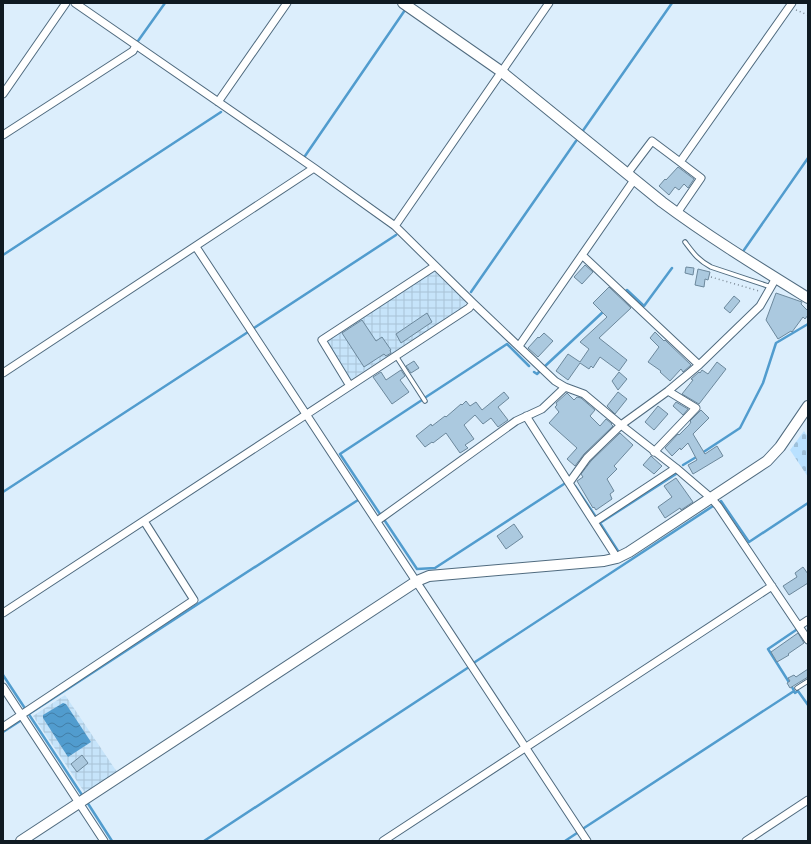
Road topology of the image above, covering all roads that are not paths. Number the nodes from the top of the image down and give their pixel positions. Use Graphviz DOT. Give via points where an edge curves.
graph roads {
  1 [pos="66,3"];
  2 [pos="75,3"];
  3 [pos="287,3"];
  4 [pos="404,3"];
  5 [pos="550,3"];
  6 [pos="791,4"];
  7 [pos="136,45"];
  8 [pos="502,72"];
  9 [pos="3,94"];
  10 [pos="218,102"];
  11 [pos="3,135"];
  12 [pos="680,162"];
  13 [pos="314,168"];
  14 [pos="631,177"];
  15 [pos="677,213"];
  16 [pos="395,226"];
  17 [pos="686,242"];
  18 [pos="196,247"];
  19 [pos="582,255"];
  20 [pos="435,266"];
  21 [pos="771,286"];
  22 [pos="808,298"];
  23 [pos="473,303"];
  24 [pos="519,346"];
  25 [pos="396,356"];
  26 [pos="699,365"];
  27 [pos="3,373"];
  28 [pos="350,386"];
  29 [pos="565,387"];
  30 [pos="668,391"];
  31 [pos="425,401"];
  32 [pos="808,406"];
  33 [pos="306,414"];
  34 [pos="526,416"];
  35 [pos="621,426"];
  36 [pos="654,452"];
  37 [pos="676,468"];
  38 [pos="569,483"];
  39 [pos="711,498"];
  40 [pos="144,521"];
  41 [pos="377,521"];
  42 [pos="594,522"];
  43 [pos="617,558"];
  44 [pos="416,581"];
  45 [pos="772,586"];
  46 [pos="3,613"];
  47 [pos="808,620"];
  48 [pos="799,626"];
  49 [pos="808,640"];
  50 [pos="808,681"];
  51 [pos="3,687"];
  52 [pos="797,688"];
  53 [pos="25,712"];
  54 [pos="3,727"];
  55 [pos="526,748"];
  56 [pos="808,800"];
  57 [pos="83,801"];
  58 [pos="22,841"];
  59 [pos="104,841"];
  60 [pos="383,841"];
  61 [pos="587,841"];
  62 [pos="746,841"];
  1 -- 9 [label="street"];
  2 -- 7 [label="street"];
  3 -- 10 [label="street"];
  4 -- 8 [label="street"];
  5 -- 8 [label="street"];
  6 -- 12 [label="street"];
  7 -- 10 [label="street"];
  7 -- 11 [label="street" via="133,51"];
  8 -- 14 [label="street"];
  8 -- 16 [label="street"];
  10 -- 13 [label="street"];
  12 -- 14 [label="street" via="652,141"];
  12 -- 15 [label="street" via="701,178"];
  13 -- 16 [label="street"];
  13 -- 18 [label="street"];
  14 -- 15 [label="street"];
  14 -- 19 [label="street"];
  15 -- 21 [label="street" via="738,255"];
  16 -- 20 [label="street"];
  17 -- 21 [label="lane" via="696,257 711,267"];
  18 -- 27 [label="street"];
  18 -- 33 [label="street"];
  19 -- 24 [label="street"];
  19 -- 26 [label="street"];
  20 -- 23 [label="street"];
  20 -- 28 [label="street" via="322,340"];
  21 -- 22 [label="street"];
  21 -- 26 [label="street" via="760,306"];
  23 -- 24 [label="street"];
  23 -- 25 [label="street"];
  24 -- 29 [label="street" via="555,381"];
  25 -- 28 [label="street"];
  25 -- 31 [label="lane"];
  26 -- 30 [label="street"];
  28 -- 33 [label="street"];
  29 -- 34 [label="street" via="542,409"];
  29 -- 35 [label="street" via="584,394"];
  30 -- 35 [label="street"];
  30 -- 36 [label="street" via="696,408"];
  32 -- 39 [label="street" via="780,447 767,461"];
  33 -- 40 [label="street"];
  33 -- 41 [label="street"];
  34 -- 38 [label="street"];
  34 -- 41 [label="street" via="516,420"];
  35 -- 36 [label="street"];
  35 -- 38 [label="street" via="587,458"];
  36 -- 37 [label="street"];
  37 -- 39 [label="street"];
  37 -- 42 [label="street"];
  38 -- 42 [label="street"];
  39 -- 43 [label="street"];
  39 -- 45 [label="street"];
  40 -- 46 [label="street"];
  40 -- 53 [label="street" via="194,600"];
  41 -- 44 [label="street"];
  42 -- 43 [label="street"];
  43 -- 44 [label="street" via="429,576"];
  44 -- 55 [label="street"];
  44 -- 57 [label="street"];
  45 -- 48 [label="street"];
  45 -- 55 [label="street"];
  47 -- 48 [label="street"];
  48 -- 49 [label="street"];
  50 -- 52 [label="lane"];
  51 -- 53 [label="street"];
  53 -- 54 [label="street"];
  53 -- 57 [label="street"];
  55 -- 60 [label="street"];
  55 -- 61 [label="street"];
  56 -- 62 [label="street"];
  57 -- 58 [label="street"];
  57 -- 59 [label="street"];
}
